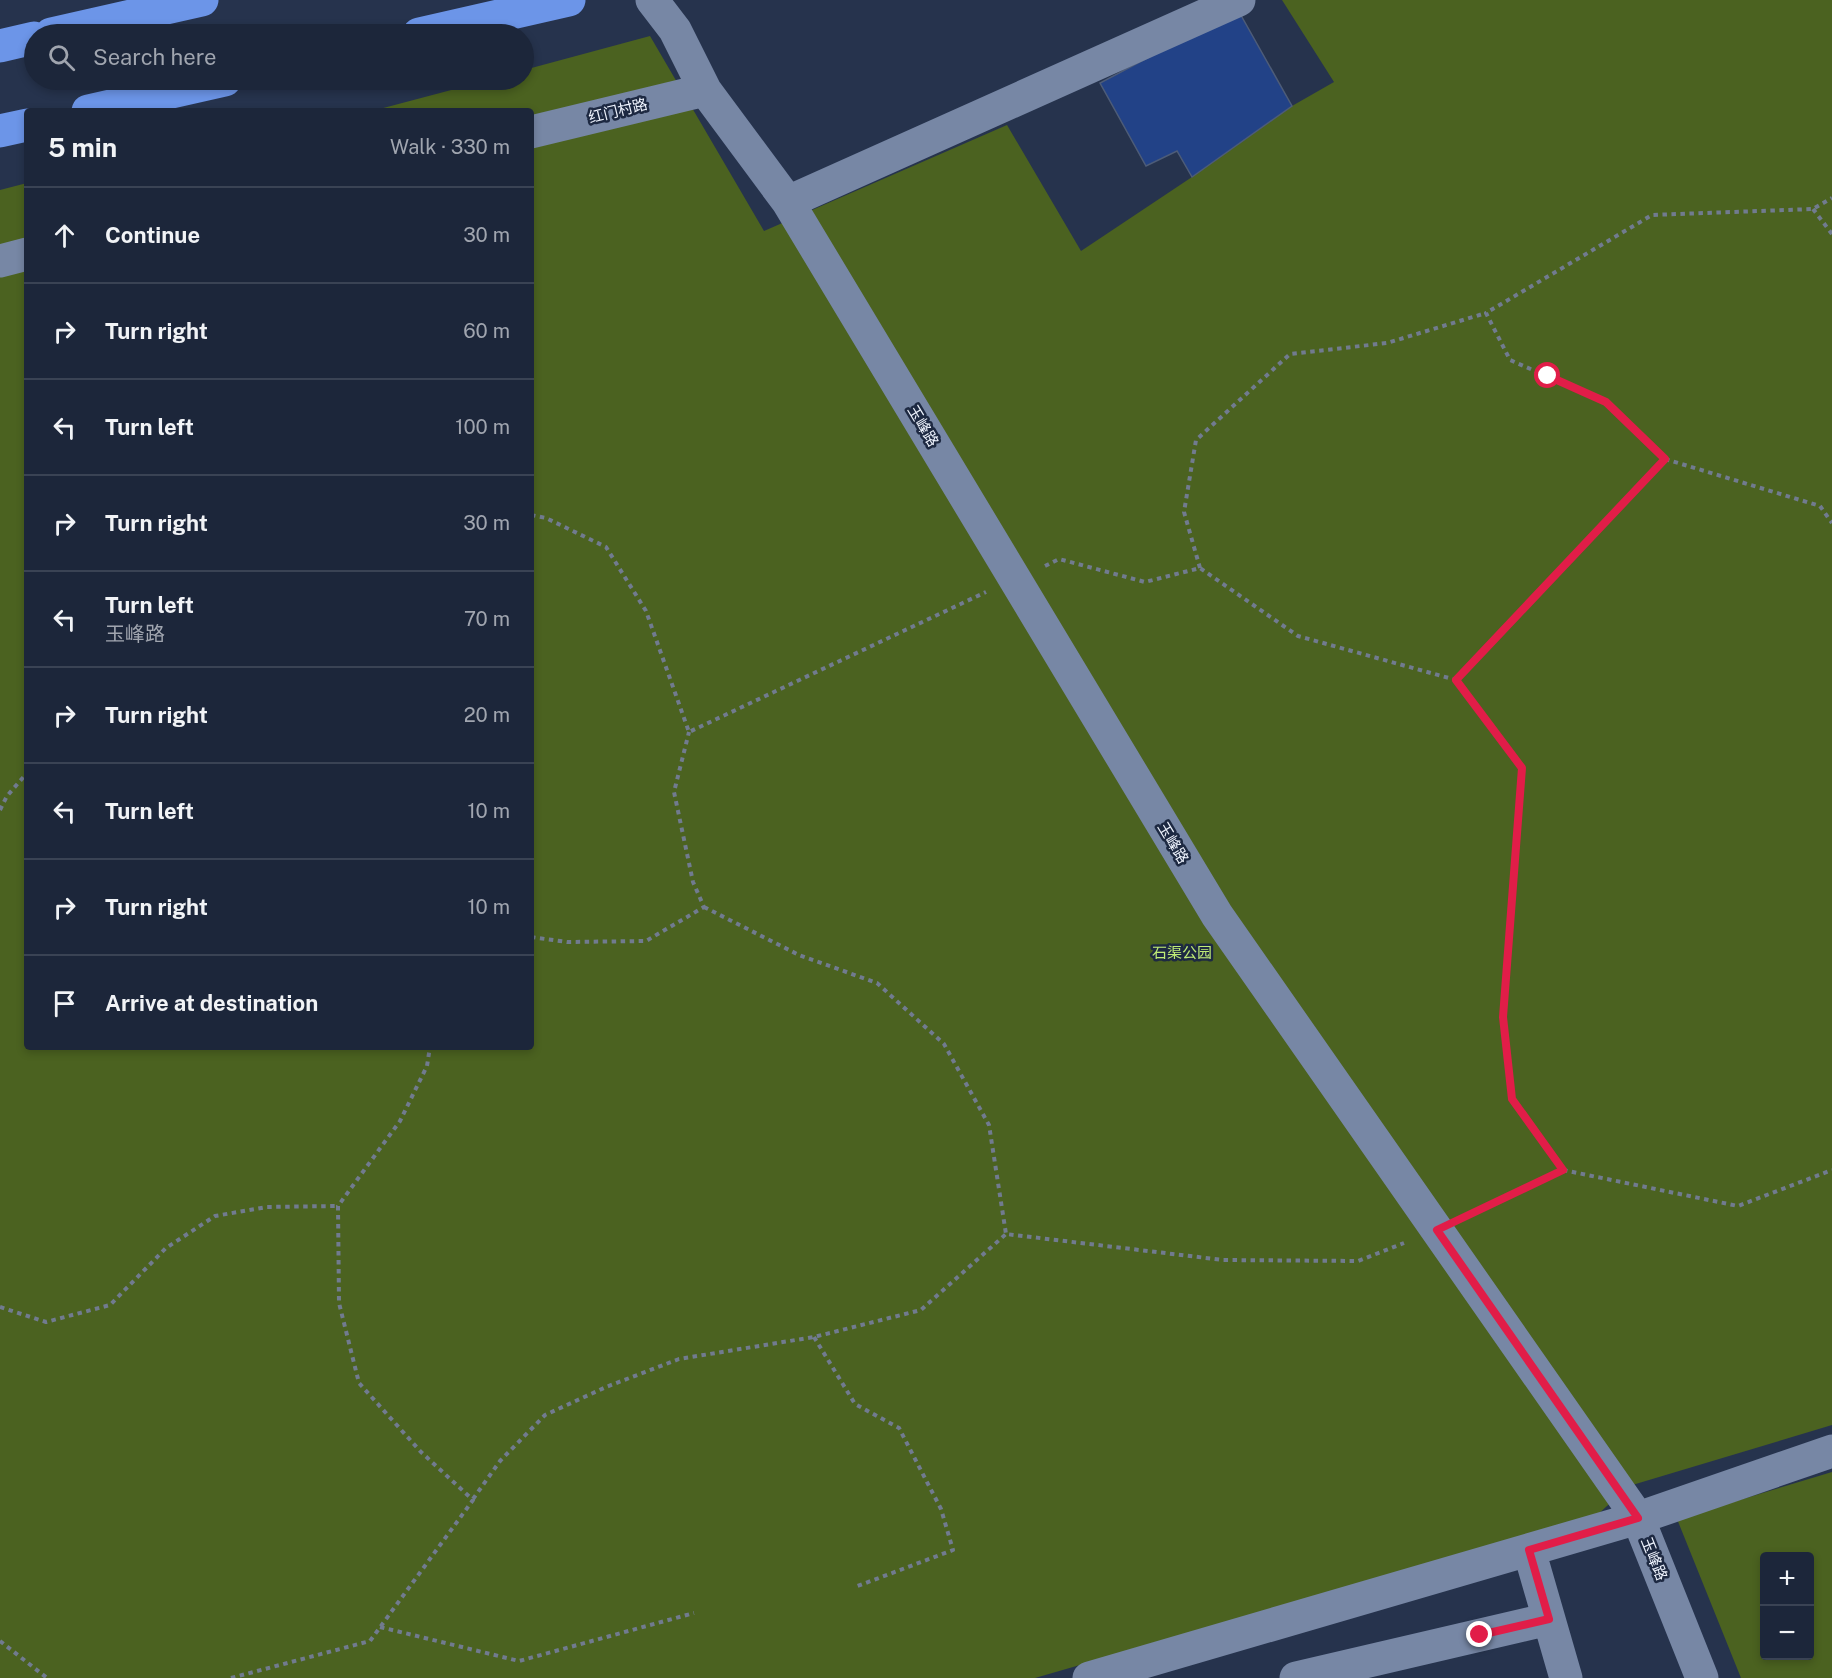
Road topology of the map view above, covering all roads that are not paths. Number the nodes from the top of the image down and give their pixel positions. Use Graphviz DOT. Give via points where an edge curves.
graph roads {
  1 [pos="202,0"];
  2 [pos="569,0"];
  3 [pos="652,0"];
  4 [pos="1239,0"];
  5 [pos="95,24"];
  6 [pos="463,24"];
  7 [pos="24,40"];
  8 [pos="0,46"];
  9 [pos="181,90"];
  10 [pos="705,90"];
  11 [pos="101,108"];
  12 [pos="24,126"];
  13 [pos="0,131"];
  14 [pos="534,131"];
  15 [pos="788,202"];
  16 [pos="24,255"];
  17 [pos="0,261"];
  18 [pos="1832,1451"];
  19 [pos="1638,1518"];
  20 [pos="1529,1550"];
  21 [pos="1549,1619"];
  22 [pos="1089,1678"];
  23 [pos="1296,1678"];
  24 [pos="1566,1678"];
  25 [pos="1702,1678"];
  1 -- 5 [label="highway"];
  2 -- 6 [label="highway"];
  3 -- 10 [label="street, 玉峰路" via="675,30"];
  4 -- 15 [label="street"];
  7 -- 8 [label="highway"];
  9 -- 11 [label="highway"];
  10 -- 14 [label="street, 红门村路"];
  10 -- 15 [label="street, 玉峰路"];
  12 -- 13 [label="highway"];
  15 -- 19 [label="street, 玉峰路" via="1217,915"];
  16 -- 17 [label="street"];
  18 -- 19 [label="street"];
  19 -- 20 [label="street"];
  19 -- 25 [label="street, 玉峰路"];
  20 -- 21 [label="street"];
  20 -- 22 [label="street"];
  21 -- 23 [label="street"];
  21 -- 24 [label="street"];
}
